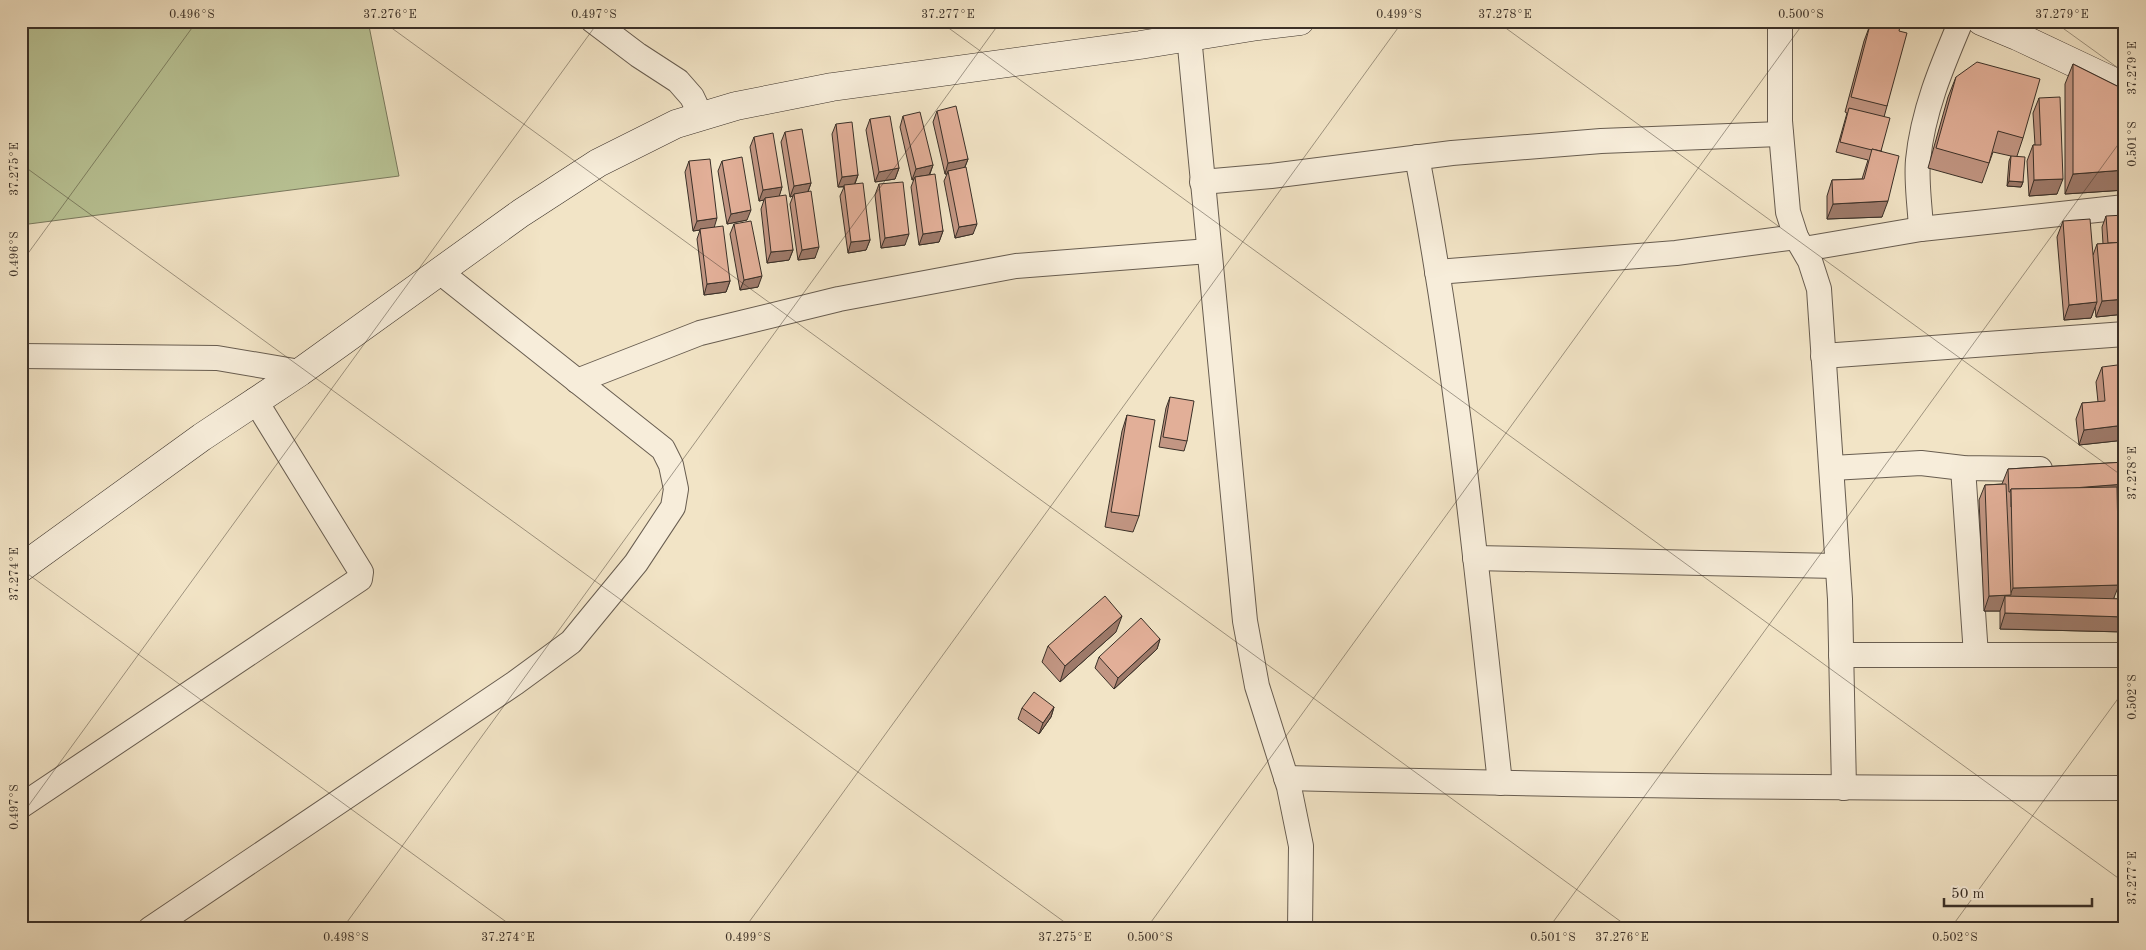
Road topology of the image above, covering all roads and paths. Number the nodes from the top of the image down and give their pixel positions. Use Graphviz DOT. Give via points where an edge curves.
graph roads {
  1 [pos="593,21"];
  2 [pos="1300,21"];
  3 [pos="1780,21"];
  4 [pos="1961,21"];
  5 [pos="1981,21"];
  6 [pos="1189,36"];
  7 [pos="2125,87"];
  8 [pos="701,116"];
  9 [pos="1781,134"];
  10 [pos="1417,157"];
  11 [pos="1202,182"];
  12 [pos="2125,206"];
  13 [pos="1921,229"];
  14 [pos="1800,243"];
  15 [pos="1209,251"];
  16 [pos="440,272"];
  17 [pos="1438,272"];
  18 [pos="2125,334"];
  19 [pos="21,356"];
  20 [pos="1823,356"];
  21 [pos="300,372"];
  22 [pos="577,381"];
  23 [pos="255,400"];
  24 [pos="1832,468"];
  25 [pos="1963,468"];
  26 [pos="2062,469"];
  27 [pos="1476,558"];
  28 [pos="1837,566"];
  29 [pos="21,568"];
  30 [pos="1841,655"];
  31 [pos="1976,655"];
  32 [pos="2125,655"];
  33 [pos="1286,778"];
  34 [pos="1500,783"];
  35 [pos="1844,788"];
  36 [pos="2125,788"];
  37 [pos="21,806"];
  38 [pos="150,929"];
  39 [pos="1300,929"];
  1 -- 8 [label="street" via="678,81 692,97"];
  2 -- 6 [label="main road"];
  3 -- 9 [label="street"];
  4 -- 13 [label="street" via="1938,75 1925,117 1918,161"];
  5 -- 7 [label="main road"];
  6 -- 8 [label="main road" via="832,87"];
  6 -- 11 [label="street"];
  8 -- 16 [label="main road" via="649,136 598,163"];
  9 -- 10 [label="street" via="1601,141"];
  9 -- 14 [label="street" via="1788,212"];
  10 -- 11 [label="street"];
  10 -- 17 [label="street"];
  11 -- 15 [label="street"];
  12 -- 13 [label="street"];
  13 -- 14 [label="street"];
  14 -- 17 [label="street"];
  14 -- 20 [label="street" via="1819,288"];
  15 -- 22 [label="street" via="1016,266 839,300 700,333"];
  15 -- 33 [label="street" via="1246,621 1257,686"];
  16 -- 21 [label="main road"];
  16 -- 22 [label="street"];
  17 -- 27 [label="street"];
  18 -- 20 [label="street"];
  19 -- 21 [label="street" via="217,358"];
  20 -- 24 [label="street"];
  21 -- 23 [label="main road"];
  22 -- 38 [label="street" via="663,449 671,465 676,489 673,507 636,564 571,642 550,658"];
  23 -- 29 [label="main road"];
  23 -- 37 [label="street" via="361,572 360,579"];
  24 -- 25 [label="street" via="1921,463"];
  24 -- 28 [label="street"];
  25 -- 26 [label="street"];
  25 -- 31 [label="street"];
  27 -- 28 [label="street"];
  27 -- 34 [label="street"];
  28 -- 30 [label="street"];
  30 -- 31 [label="street"];
  30 -- 35 [label="street"];
  31 -- 32 [label="street"];
  33 -- 34 [label="street"];
  33 -- 39 [label="street" via="1301,846"];
  34 -- 35 [label="street"];
  35 -- 36 [label="street"];
}
